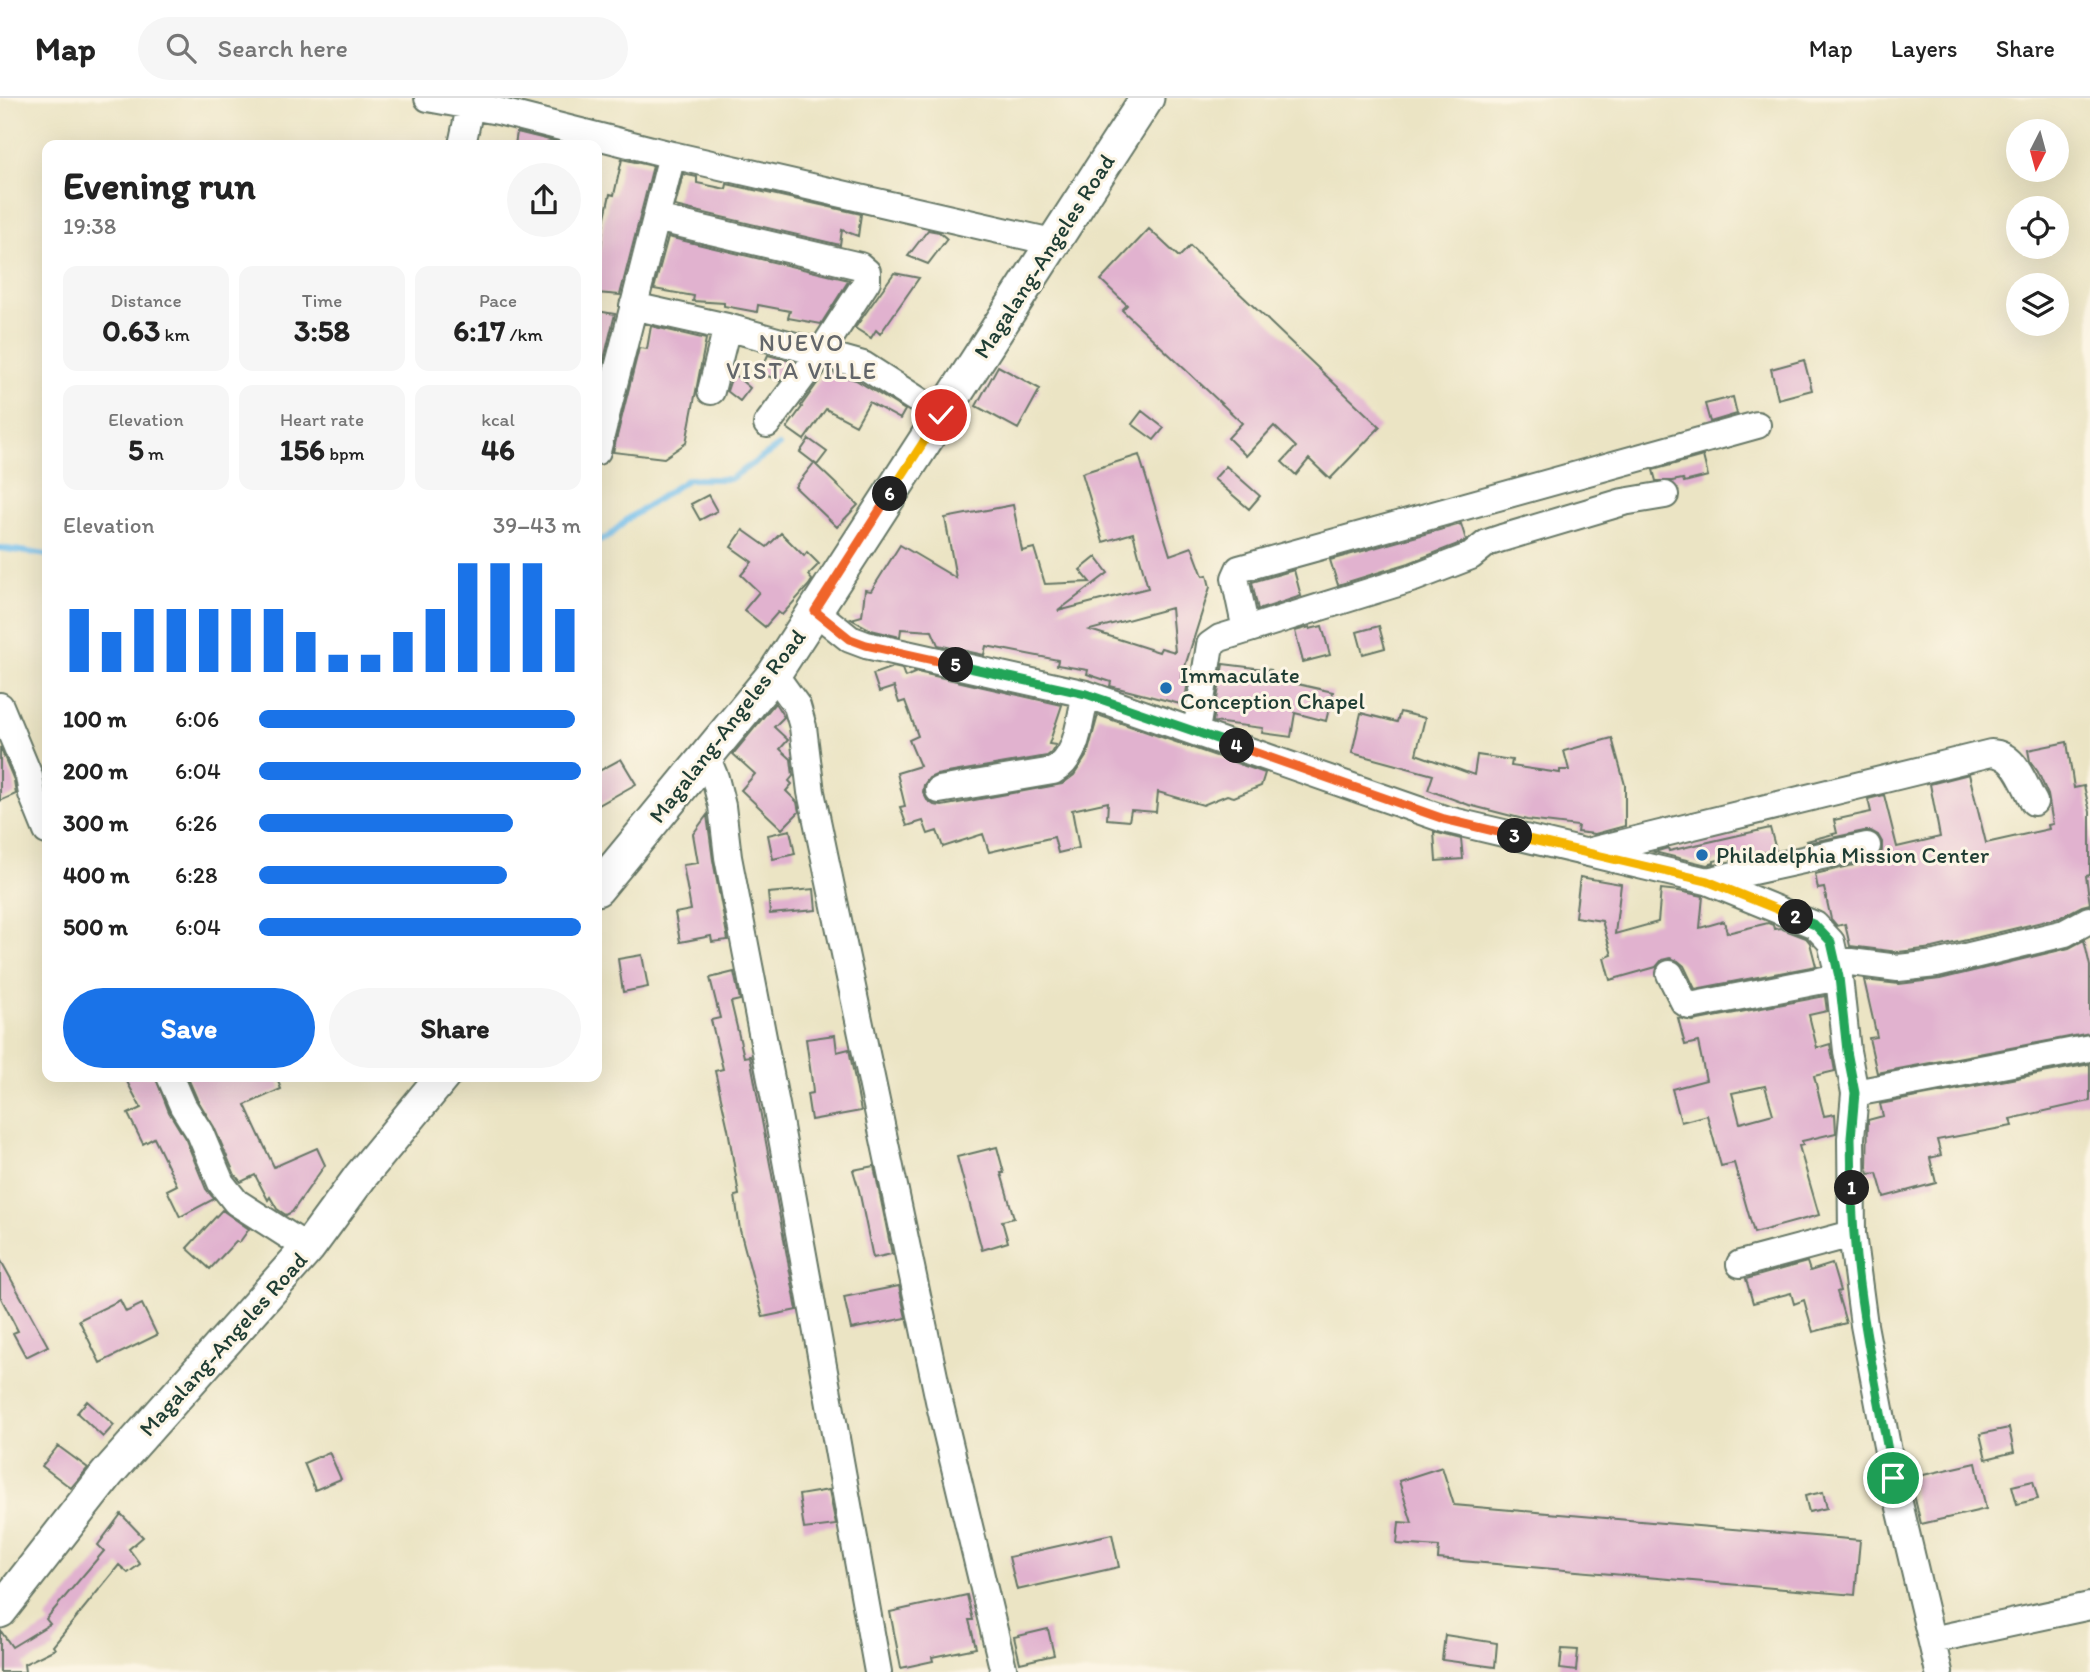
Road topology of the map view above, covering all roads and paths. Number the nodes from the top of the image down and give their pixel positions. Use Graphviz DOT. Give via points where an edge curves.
graph roads {
  1 [pos="428,98"];
  2 [pos="1147,98"];
  3 [pos="470,107"];
  4 [pos="463,140"];
  5 [pos="672,155"];
  6 [pos="656,218"];
  7 [pos="1052,242"];
  8 [pos="634,306"];
  9 [pos="727,327"];
  10 [pos="821,352"];
  11 [pos="711,391"];
  12 [pos="941,415"];
  13 [pos="767,424"];
  14 [pos="1757,425"];
  15 [pos="602,431"];
  16 [pos="1665,495"];
  17 [pos="815,611"];
  18 [pos="1247,630"];
  19 [pos="774,674"];
  20 [pos="1086,694"];
  21 [pos="0,706"];
  22 [pos="1196,731"];
  23 [pos="706,756"];
  24 [pos="939,790"];
  25 [pos="2034,802"];
  26 [pos="42,819"];
  27 [pos="1867,846"];
  28 [pos="1586,852"];
  29 [pos="1707,881"];
  30 [pos="602,884"];
  31 [pos="2089,920"];
  32 [pos="1837,969"];
  33 [pos="1670,974"];
  34 [pos="2090,1048"];
  35 [pos="173,1082"];
  36 [pos="438,1082"];
  37 [pos="1855,1093"];
  38 [pos="1852,1234"];
  39 [pos="308,1248"];
  40 [pos="1740,1264"];
  41 [pos="2090,1606"];
  42 [pos="0,1611"];
  43 [pos="1932,1640"];
  44 [pos="878,1672"];
  45 [pos="1004,1672"];
  46 [pos="1939,1672"];
  1 -- 3 [label="street"];
  2 -- 7 [label="main road, Magalang-Angeles Road"];
  3 -- 4 [label="street"];
  3 -- 5 [label="street"];
  5 -- 6 [label="street"];
  5 -- 7 [label="street"];
  6 -- 8 [label="street"];
  6 -- 10 [label="street" via="860,266 867,272 867,281"];
  7 -- 12 [label="main road, Magalang-Angeles Road"];
  8 -- 9 [label="street"];
  8 -- 15 [label="street"];
  9 -- 10 [label="street"];
  9 -- 11 [label="street"];
  10 -- 12 [label="street" via="863,365"];
  10 -- 13 [label="street"];
  12 -- 17 [label="main road, Magalang-Angeles Road"];
  14 -- 18 [label="street" via="1239,569 1234,578"];
  16 -- 18 [label="street" via="1623,502 1487,542 1471,556 1415,578"];
  17 -- 19 [label="main road, Magalang-Angeles Road"];
  17 -- 20 [label="street" via="850,639 866,645"];
  18 -- 22 [label="street" via="1210,645"];
  19 -- 23 [label="main road, Magalang-Angeles Road"];
  19 -- 45 [label="street" via="797,706 803,727 811,792 937,1392"];
  20 -- 22 [label="street"];
  20 -- 24 [label="street" via="1071,756 1064,765 1053,771"];
  21 -- 26 [label="street"];
  22 -- 28 [label="street" via="1444,819"];
  23 -- 30 [label="main road, Magalang-Angeles Road"];
  23 -- 44 [label="street" via="722,806"];
  25 -- 28 [label="street" via="2011,759 1991,753"];
  27 -- 29 [label="street"];
  28 -- 29 [label="street"];
  29 -- 32 [label="street" via="1815,925 1831,942"];
  31 -- 32 [label="street" via="2065,933 1936,964"];
  32 -- 33 [label="street" via="1690,1006"];
  32 -- 37 [label="street"];
  34 -- 37 [label="street"];
  35 -- 39 [label="street" via="221,1183 236,1202"];
  36 -- 39 [label="main road, Magalang-Angeles Road"];
  37 -- 38 [label="street"];
  38 -- 40 [label="street"];
  38 -- 43 [label="street" via="1893,1478"];
  39 -- 42 [label="main road, Magalang-Angeles Road" via="107,1474"];
  41 -- 43 [label="street"];
  43 -- 46 [label="street"];
}
